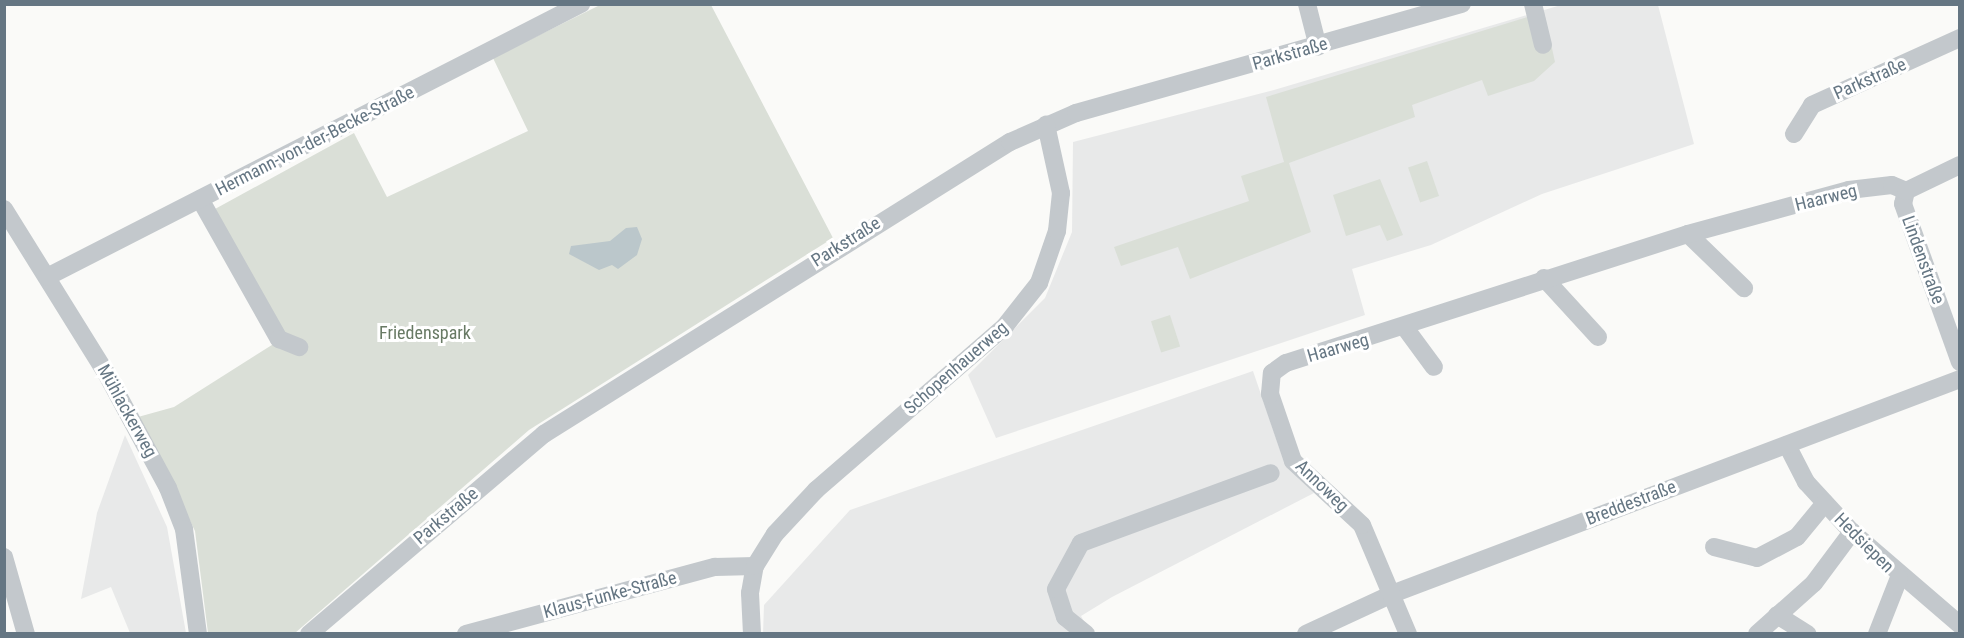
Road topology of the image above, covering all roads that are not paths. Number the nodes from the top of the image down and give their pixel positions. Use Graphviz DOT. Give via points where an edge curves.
graph roads {
  1 [pos="581,4"];
  2 [pos="1306,4"];
  3 [pos="1462,4"];
  4 [pos="1533,4"];
  5 [pos="1959,38"];
  6 [pos="1543,45"];
  7 [pos="1318,47"];
  8 [pos="1046,125"];
  9 [pos="1794,134"];
  10 [pos="1959,165"];
  11 [pos="1906,191"];
  12 [pos="201,199"];
  13 [pos="4,209"];
  14 [pos="1689,234"];
  15 [pos="48,277"];
  16 [pos="1544,278"];
  17 [pos="1744,288"];
  18 [pos="1406,329"];
  19 [pos="1598,337"];
  20 [pos="298,346"];
  21 [pos="1959,362"];
  22 [pos="1434,367"];
  23 [pos="1272,373"];
  24 [pos="1959,379"];
  25 [pos="1787,444"];
  26 [pos="1271,473"];
  27 [pos="1825,503"];
  28 [pos="1852,532"];
  29 [pos="1714,547"];
  30 [pos="4,557"];
  31 [pos="755,566"];
  32 [pos="1899,578"];
  33 [pos="1392,594"];
  34 [pos="1777,615"];
  35 [pos="1959,626"];
  36 [pos="477,632"];
  37 [pos="26,633"];
  38 [pos="198,633"];
  39 [pos="309,633"];
  40 [pos="752,633"];
  41 [pos="1086,633"];
  42 [pos="1306,633"];
  43 [pos="1408,633"];
  44 [pos="1757,633"];
  45 [pos="1807,633"];
  46 [pos="1877,633"];
  1 -- 12 [label="street, Hermann-von-der-Becke-Straße"];
  2 -- 7 [label="street"];
  3 -- 7 [label="street, Parkstraße"];
  4 -- 6 [label="street"];
  5 -- 9 [label="street, Parkstraße" via="1812,105"];
  7 -- 8 [label="street, Parkstraße"];
  8 -- 31 [label="street, Schopenhauerweg" via="1061,193 1057,231 1039,283 1005,326 798,507"];
  8 -- 39 [label="street, Parkstraße" via="933,187 544,434"];
  10 -- 11 [label="street"];
  11 -- 14 [label="street, Haarweg" via="1892,185 1849,189"];
  11 -- 21 [label="street, Lindenstraße" via="1903,204"];
  12 -- 15 [label="street, Hermann-von-der-Becke-Straße"];
  12 -- 20 [label="street" via="279,339"];
  13 -- 15 [label="street, Mühlackerweg"];
  14 -- 16 [label="street, Haarweg"];
  14 -- 17 [label="street"];
  15 -- 38 [label="street, Mühlackerweg" via="168,488 184,529"];
  16 -- 18 [label="street, Haarweg"];
  16 -- 19 [label="street"];
  18 -- 22 [label="street"];
  18 -- 23 [label="street, Haarweg" via="1286,363"];
  23 -- 33 [label="street, Annoweg" via="1269,387 1293,461 1362,525"];
  24 -- 25 [label="street, Breddestraße"];
  25 -- 27 [label="street, Hedsiepen" via="1806,482"];
  25 -- 33 [label="street, Breddestraße"];
  26 -- 41 [label="street" via="1081,543 1056,589 1065,616"];
  27 -- 28 [label="street, Hedsiepen"];
  27 -- 29 [label="street" via="1797,537 1757,558"];
  28 -- 32 [label="street, Hedsiepen"];
  28 -- 34 [label="street" via="1814,583"];
  30 -- 37 [label="street"];
  31 -- 36 [label="street, Klaus-Funke-Straße" via="715,567"];
  31 -- 40 [label="street" via="750,593"];
  32 -- 35 [label="street, Hedsiepen"];
  32 -- 46 [label="street"];
  33 -- 42 [label="street, Breddestraße"];
  33 -- 43 [label="street, Annoweg"];
  34 -- 44 [label="street"];
  34 -- 45 [label="street"];
}
